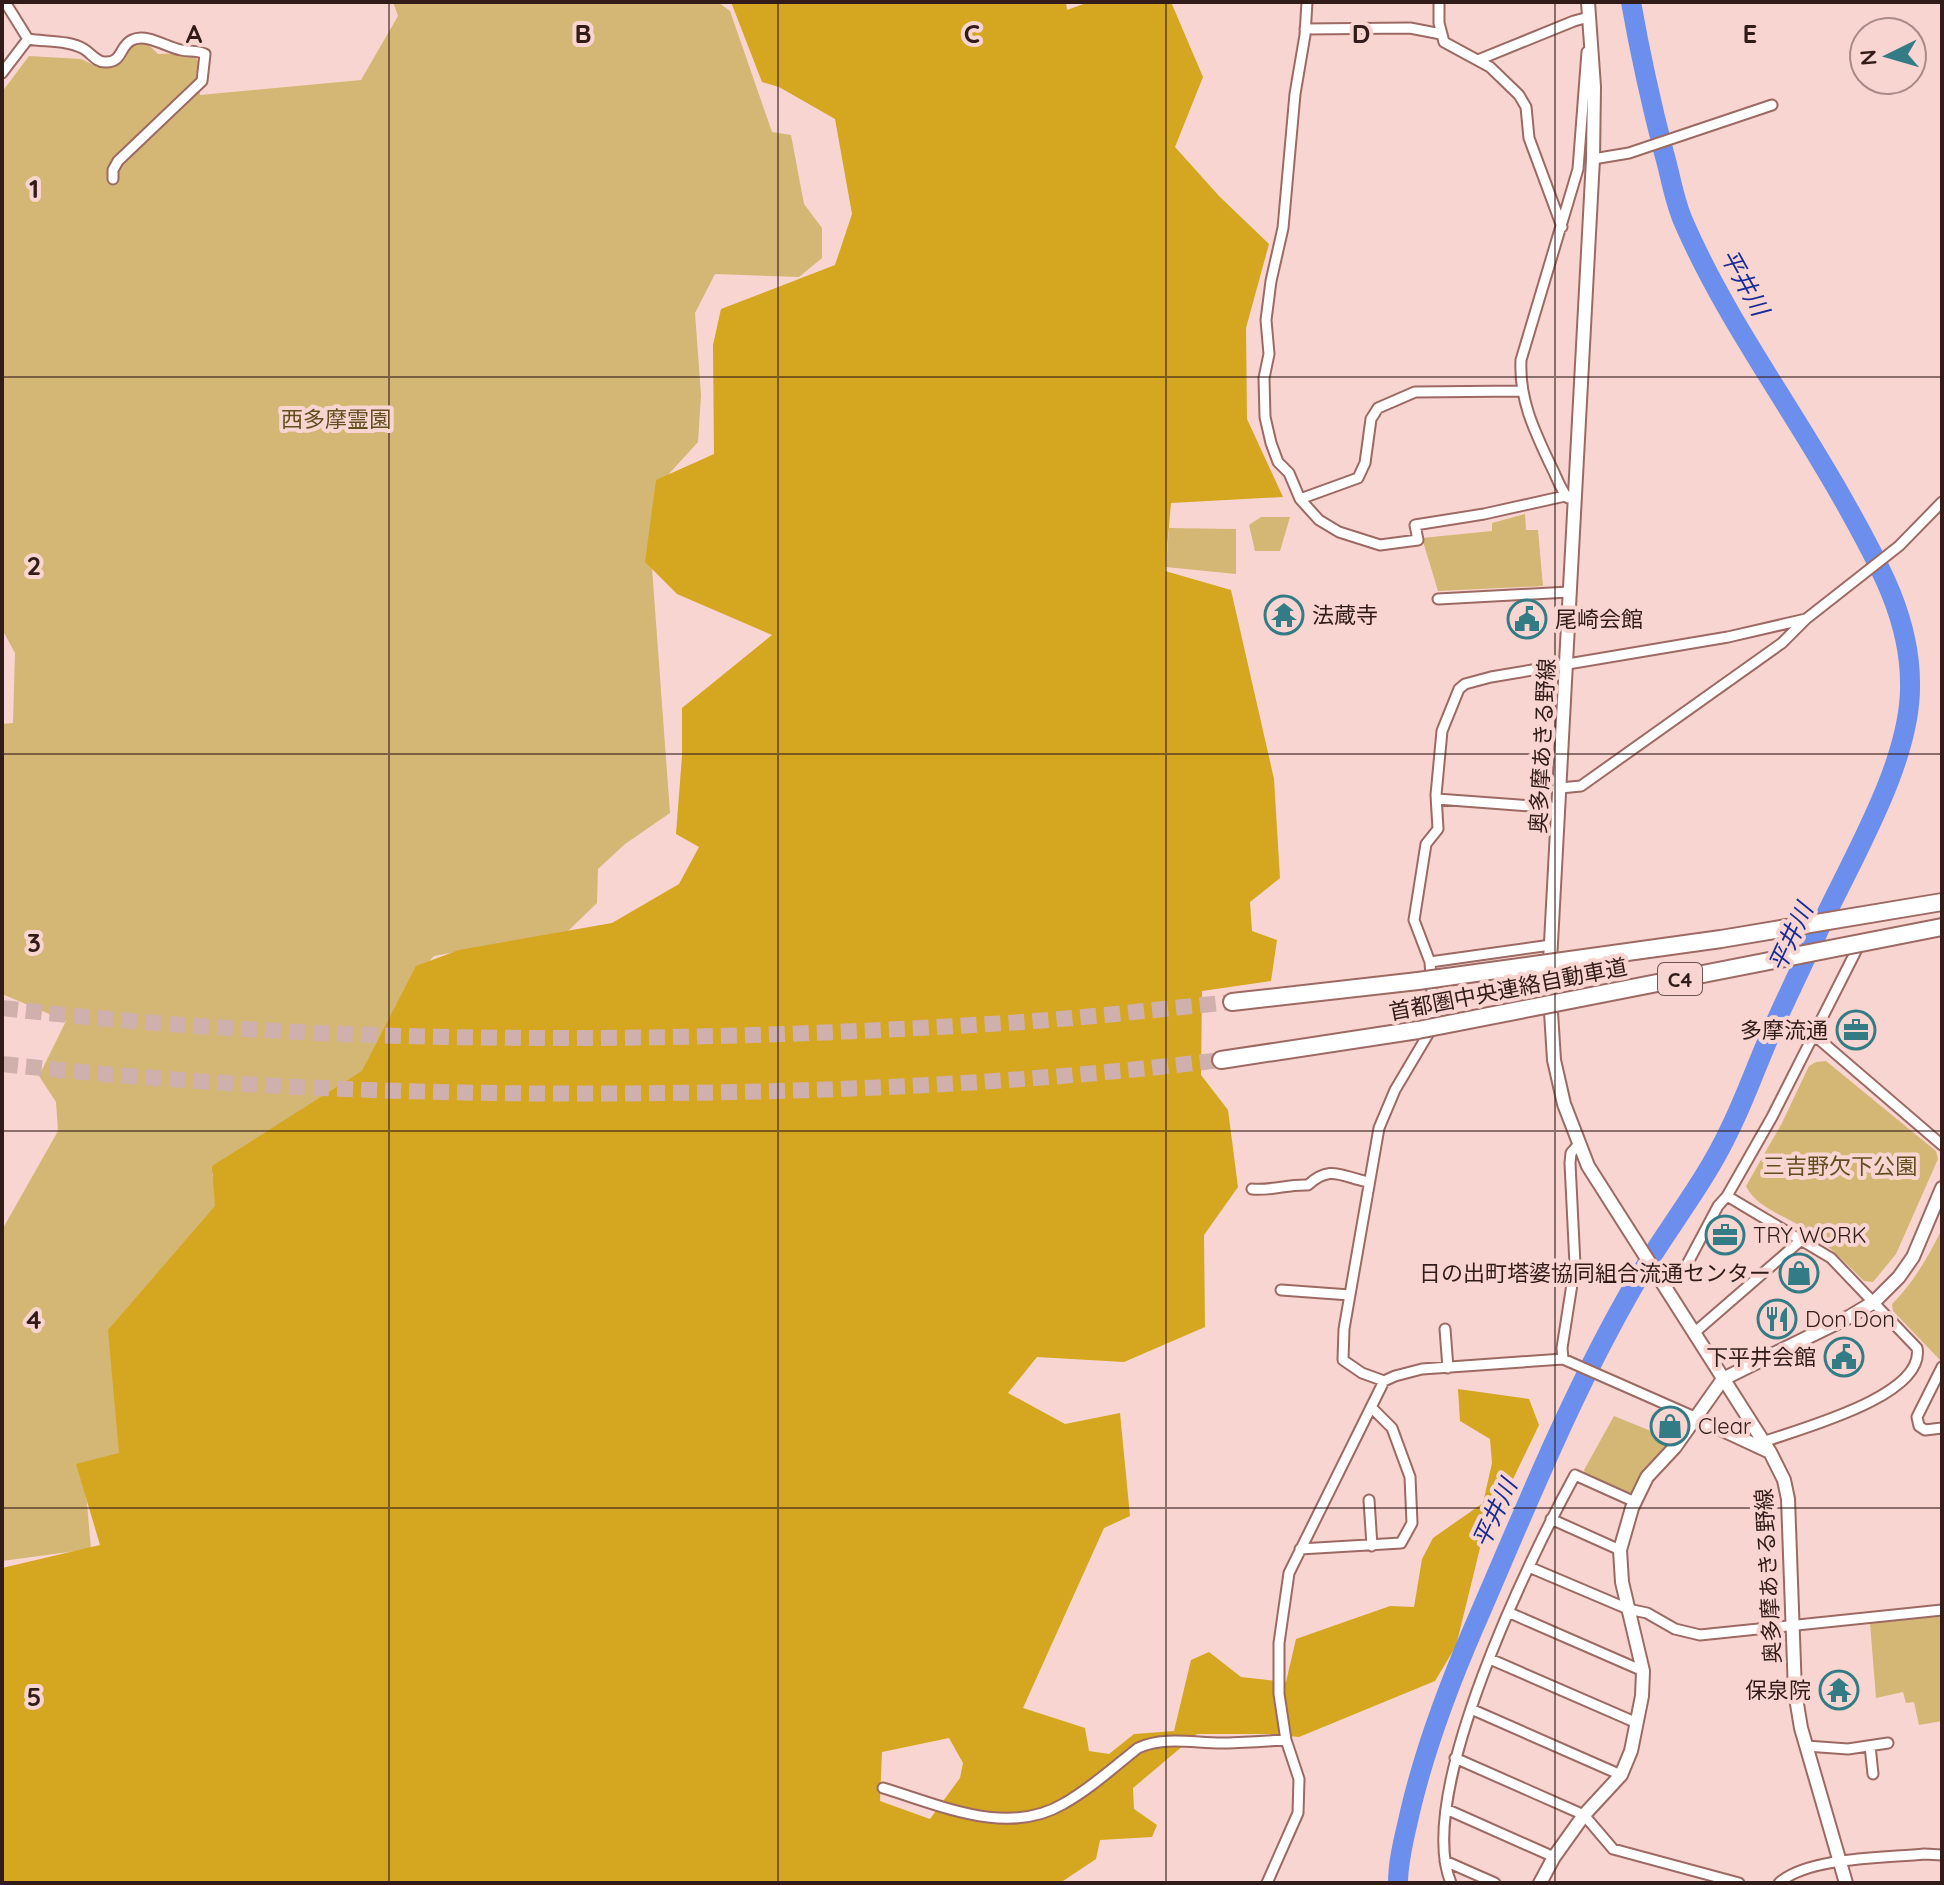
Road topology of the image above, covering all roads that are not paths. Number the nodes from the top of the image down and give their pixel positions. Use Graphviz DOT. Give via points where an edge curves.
graph roads {
  1 [pos="5,2"];
  2 [pos="1307,2"];
  3 [pos="1439,2"];
  4 [pos="1588,2"];
  5 [pos="1589,17"];
  6 [pos="1305,29"];
  7 [pos="1441,34"];
  8 [pos="28,39"];
  9 [pos="1478,60"];
  10 [pos="2,73"];
  11 [pos="1772,105"];
  12 [pos="1593,159"];
  13 [pos="113,179"];
  14 [pos="1562,227"];
  15 [pos="1521,391"];
  16 [pos="1570,497"];
  17 [pos="1300,499"];
  18 [pos="1942,502"];
  19 [pos="1569,592"];
  20 [pos="1438,599"];
  21 [pos="1806,619"];
  22 [pos="1566,665"];
  23 [pos="1560,788"];
  24 [pos="1437,799"];
  25 [pos="1558,808"];
  26 [pos="1942,902"];
  27 [pos="1942,927"];
  28 [pos="1551,945"];
  29 [pos="1856,951"];
  30 [pos="1430,962"];
  31 [pos="1232,1002"];
  32 [pos="1814,1035"];
  33 [pos="1221,1060"];
  34 [pos="1578,1145"];
  35 [pos="1942,1145"];
  36 [pos="1369,1182"];
  37 [pos="1942,1188"];
  38 [pos="1252,1189"];
  39 [pos="1727,1196"];
  40 [pos="1800,1241"];
  41 [pos="1684,1270"];
  42 [pos="1281,1290"];
  43 [pos="1350,1295"];
  44 [pos="1874,1302"];
  45 [pos="1445,1329"];
  46 [pos="1694,1333"];
  47 [pos="1565,1360"];
  48 [pos="1942,1367"];
  49 [pos="1448,1368"];
  50 [pos="1723,1379"];
  51 [pos="1384,1381"];
  52 [pos="1372,1408"];
  53 [pos="1697,1418"];
  54 [pos="1942,1428"];
  55 [pos="1767,1447"];
  56 [pos="1369,1500"];
  57 [pos="1635,1502"];
  58 [pos="1551,1519"];
  59 [pos="1372,1546"];
  60 [pos="1300,1549"];
  61 [pos="1620,1550"];
  62 [pos="1529,1567"];
  63 [pos="1628,1609"];
  64 [pos="1942,1610"];
  65 [pos="1510,1613"];
  66 [pos="1792,1625"];
  67 [pos="1490,1659"];
  68 [pos="1643,1671"];
  69 [pos="1471,1709"];
  70 [pos="1637,1723"];
  71 [pos="1286,1740"];
  72 [pos="1888,1743"];
  73 [pos="1806,1746"];
  74 [pos="1870,1746"];
  75 [pos="1455,1758"];
  76 [pos="1873,1774"];
  77 [pos="1621,1775"];
  78 [pos="883,1788"];
  79 [pos="1446,1809"];
  80 [pos="1584,1815"];
  81 [pos="1942,1855"];
  82 [pos="1554,1857"];
  83 [pos="1445,1861"];
  84 [pos="1840,1862"];
  85 [pos="1267,1883"];
  86 [pos="1451,1883"];
  87 [pos="1495,1883"];
  88 [pos="1540,1883"];
  89 [pos="1739,1883"];
  90 [pos="1779,1883"];
  91 [pos="1846,1883"];
  1 -- 8 [label="street"];
  2 -- 6 [label="street"];
  3 -- 7 [label="street"];
  4 -- 5 [label="main road, 奥多摩あきる野線"];
  5 -- 9 [label="street"];
  5 -- 12 [label="main road, 奥多摩あきる野線"];
  5 -- 14 [label="street" via="1578,169"];
  6 -- 7 [label="street" via="1410,28"];
  6 -- 17 [label="street" via="1283,228 1266,320 1269,354 1264,378 1271,443"];
  7 -- 9 [label="street" via="1452,48"];
  8 -- 10 [label="street"];
  8 -- 13 [label="street" via="76,46 99,62 110,63 134,38 205,54 202,81 118,161"];
  9 -- 14 [label="street" via="1526,107 1529,138"];
  11 -- 12 [label="street" via="1634,151"];
  12 -- 16 [label="main road, 奥多摩あきる野線"];
  14 -- 15 [label="street" via="1521,360"];
  15 -- 16 [label="street" via="1531,424"];
  15 -- 17 [label="street" via="1415,392 1378,408 1358,478"];
  16 -- 17 [label="street" via="1415,525 1418,540 1380,545 1339,532"];
  16 -- 19 [label="main road, 奥多摩あきる野線"];
  18 -- 21 [label="street" via="1894,551"];
  19 -- 20 [label="street"];
  19 -- 22 [label="main road, 奥多摩あきる野線"];
  21 -- 22 [label="street"];
  21 -- 23 [label="street" via="1782,643 1581,786"];
  22 -- 23 [label="main road, 奥多摩あきる野線"];
  22 -- 24 [label="street" via="1491,677 1459,689 1442,731"];
  23 -- 25 [label="main road, 奥多摩あきる野線"];
  24 -- 25 [label="street"];
  24 -- 30 [label="street" via="1438,829 1426,844 1414,920"];
  25 -- 28 [label="main road, 奥多摩あきる野線"];
  26 -- 31 [label="highway, 首都圏中央連絡自動車道 / C4, bridge" via="1721,939"];
  27 -- 33 [label="highway, 首都圏中央連絡自動車道 / C4, bridge" via="1418,1030"];
  28 -- 30 [label="street"];
  28 -- 34 [label="main road, 奥多摩あきる野線" via="1554,1060"];
  29 -- 32 [label="street"];
  30 -- 36 [label="street" via="1430,1031 1379,1128"];
  32 -- 35 [label="street"];
  32 -- 39 [label="street"];
  34 -- 46 [label="main road, 奥多摩あきる野線"];
  34 -- 47 [label="street" via="1570,1163 1575,1265 1563,1339"];
  36 -- 38 [label="street" via="1331,1172 1321,1173 1308,1185"];
  36 -- 43 [label="street"];
  37 -- 44 [label="main road" via="1913,1257"];
  39 -- 40 [label="street"];
  39 -- 41 [label="street"];
  40 -- 44 [label="street" via="1831,1258"];
  40 -- 46 [label="street"];
  42 -- 43 [label="street"];
  43 -- 51 [label="street" via="1343,1360"];
  44 -- 50 [label="main road"];
  44 -- 55 [label="street" via="1917,1348 1915,1369 1873,1402"];
  45 -- 49 [label="street"];
  46 -- 50 [label="main road, 奥多摩あきる野線"];
  47 -- 49 [label="street"];
  47 -- 53 [label="street"];
  48 -- 54 [label="street" via="1917,1417 1925,1430"];
  49 -- 51 [label="street" via="1422,1369"];
  50 -- 53 [label="main road"];
  50 -- 55 [label="main road, 奥多摩あきる野線"];
  51 -- 52 [label="street"];
  52 -- 59 [label="street" via="1392,1428 1410,1477 1412,1523 1401,1543"];
  52 -- 60 [label="street"];
  53 -- 55 [label="main road"];
  53 -- 57 [label="main road" via="1647,1477"];
  55 -- 66 [label="main road, 奥多摩あきる野線" via="1787,1490"];
  56 -- 59 [label="street"];
  57 -- 58 [label="street" via="1575,1475"];
  57 -- 61 [label="main road"];
  58 -- 61 [label="street"];
  58 -- 62 [label="street"];
  59 -- 60 [label="street"];
  60 -- 71 [label="street" via="1289,1573 1279,1643"];
  61 -- 63 [label="main road"];
  62 -- 63 [label="street"];
  62 -- 65 [label="street"];
  63 -- 66 [label="street" via="1700,1635"];
  63 -- 68 [label="main road"];
  64 -- 66 [label="street"];
  65 -- 67 [label="street"];
  65 -- 68 [label="street"];
  66 -- 73 [label="main road, 奥多摩あきる野線" via="1795,1692"];
  67 -- 69 [label="street"];
  67 -- 70 [label="street"];
  68 -- 70 [label="main road"];
  69 -- 75 [label="street"];
  69 -- 77 [label="street"];
  70 -- 77 [label="main road"];
  71 -- 78 [label="street" via="1148,1743 1061,1806 1019,1820 983,1817"];
  71 -- 85 [label="street" via="1299,1779 1298,1813"];
  72 -- 74 [label="street"];
  73 -- 74 [label="street"];
  73 -- 84 [label="main road, 奥多摩あきる野線"];
  74 -- 76 [label="street"];
  75 -- 79 [label="street"];
  75 -- 80 [label="street"];
  77 -- 80 [label="main road"];
  79 -- 82 [label="street"];
  79 -- 83 [label="street"];
  80 -- 82 [label="main road"];
  80 -- 89 [label="street" via="1613,1849"];
  81 -- 84 [label="street"];
  82 -- 88 [label="main road"];
  83 -- 86 [label="street"];
  83 -- 87 [label="street"];
  84 -- 90 [label="street" via="1808,1866"];
  84 -- 91 [label="main road, 奥多摩あきる野線"];
}
